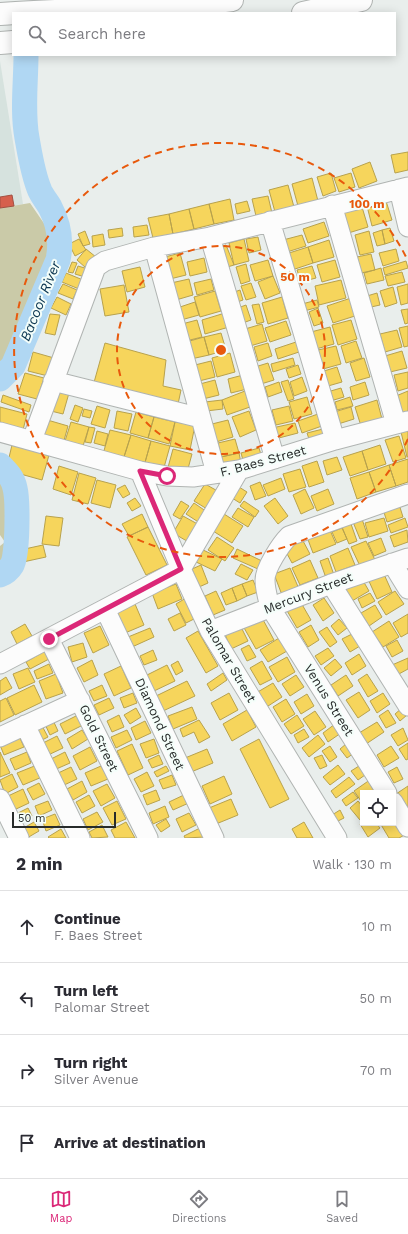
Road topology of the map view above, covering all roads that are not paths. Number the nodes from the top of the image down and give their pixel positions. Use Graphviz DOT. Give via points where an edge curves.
graph roads {
  1 [pos="232,0"];
  2 [pos="362,0"];
  3 [pos="28,12"];
  4 [pos="308,12"];
  5 [pos="12,13"];
  6 [pos="0,14"];
  7 [pos="403,188"];
  8 [pos="332,205"];
  9 [pos="270,221"];
  10 [pos="408,227"];
  11 [pos="210,237"];
  12 [pos="154,247"];
  13 [pos="53,381"];
  14 [pos="201,418"];
  15 [pos="402,423"];
  16 [pos="0,432"];
  17 [pos="32,440"];
  18 [pos="335,440"];
  19 [pos="275,459"];
  20 [pos="239,470"];
  21 [pos="140,471"];
  22 [pos="216,473"];
  23 [pos="408,494"];
  24 [pos="400,560"];
  25 [pos="181,569"];
  26 [pos="331,584"];
  27 [pos="408,589"];
  28 [pos="270,607"];
  29 [pos="105,609"];
  30 [pos="210,631"];
  31 [pos="49,639"];
  32 [pos="0,664"];
  33 [pos="80,700"];
  34 [pos="408,706"];
  35 [pos="25,725"];
  36 [pos="0,737"];
  37 [pos="385,790"];
  38 [pos="0,799"];
  39 [pos="396,807"];
  40 [pos="408,827"];
  41 [pos="19,838"];
  42 [pos="80,838"];
  43 [pos="148,838"];
  44 [pos="214,838"];
  45 [pos="337,838"];
  1 -- 3 [label="main road" via="193,6"];
  2 -- 4 [label="main road"];
  5 -- 6 [label="main road"];
  7 -- 8 [label="street"];
  7 -- 10 [label="street"];
  8 -- 9 [label="street"];
  8 -- 15 [label="street"];
  9 -- 11 [label="street"];
  9 -- 18 [label="street"];
  11 -- 12 [label="street"];
  11 -- 19 [label="street"];
  12 -- 13 [label="street" via="106,261 96,267"];
  12 -- 14 [label="street"];
  13 -- 14 [label="street"];
  13 -- 17 [label="street"];
  14 -- 22 [label="street"];
  15 -- 18 [label="street, F. Baes Street"];
  16 -- 17 [label="street, F. Baes Street"];
  17 -- 21 [label="street, F. Baes Street"];
  18 -- 19 [label="street, F. Baes Street"];
  19 -- 20 [label="street, F. Baes Street"];
  20 -- 22 [label="street, F. Baes Street"];
  20 -- 25 [label="street"];
  21 -- 22 [label="street, F. Baes Street" via="193,477"];
  21 -- 25 [label="street, Palomar Street"];
  23 -- 28 [label="street" via="289,536 283,542 266,574"];
  24 -- 26 [label="street, Mercury Street"];
  24 -- 27 [label="street"];
  25 -- 29 [label="street"];
  25 -- 30 [label="street, Palomar Street"];
  26 -- 28 [label="street, Mercury Street"];
  26 -- 34 [label="street"];
  28 -- 30 [label="street, Mercury Street"];
  28 -- 37 [label="street, Venus Street"];
  29 -- 31 [label="street"];
  29 -- 44 [label="street, Diamond Street"];
  30 -- 45 [label="street, Palomar Street"];
  31 -- 32 [label="street"];
  31 -- 33 [label="street, Gold Street"];
  33 -- 35 [label="street"];
  33 -- 43 [label="street, Gold Street"];
  35 -- 36 [label="street"];
  35 -- 42 [label="street"];
  38 -- 41 [label="street"];
  39 -- 40 [label="street"];
}
